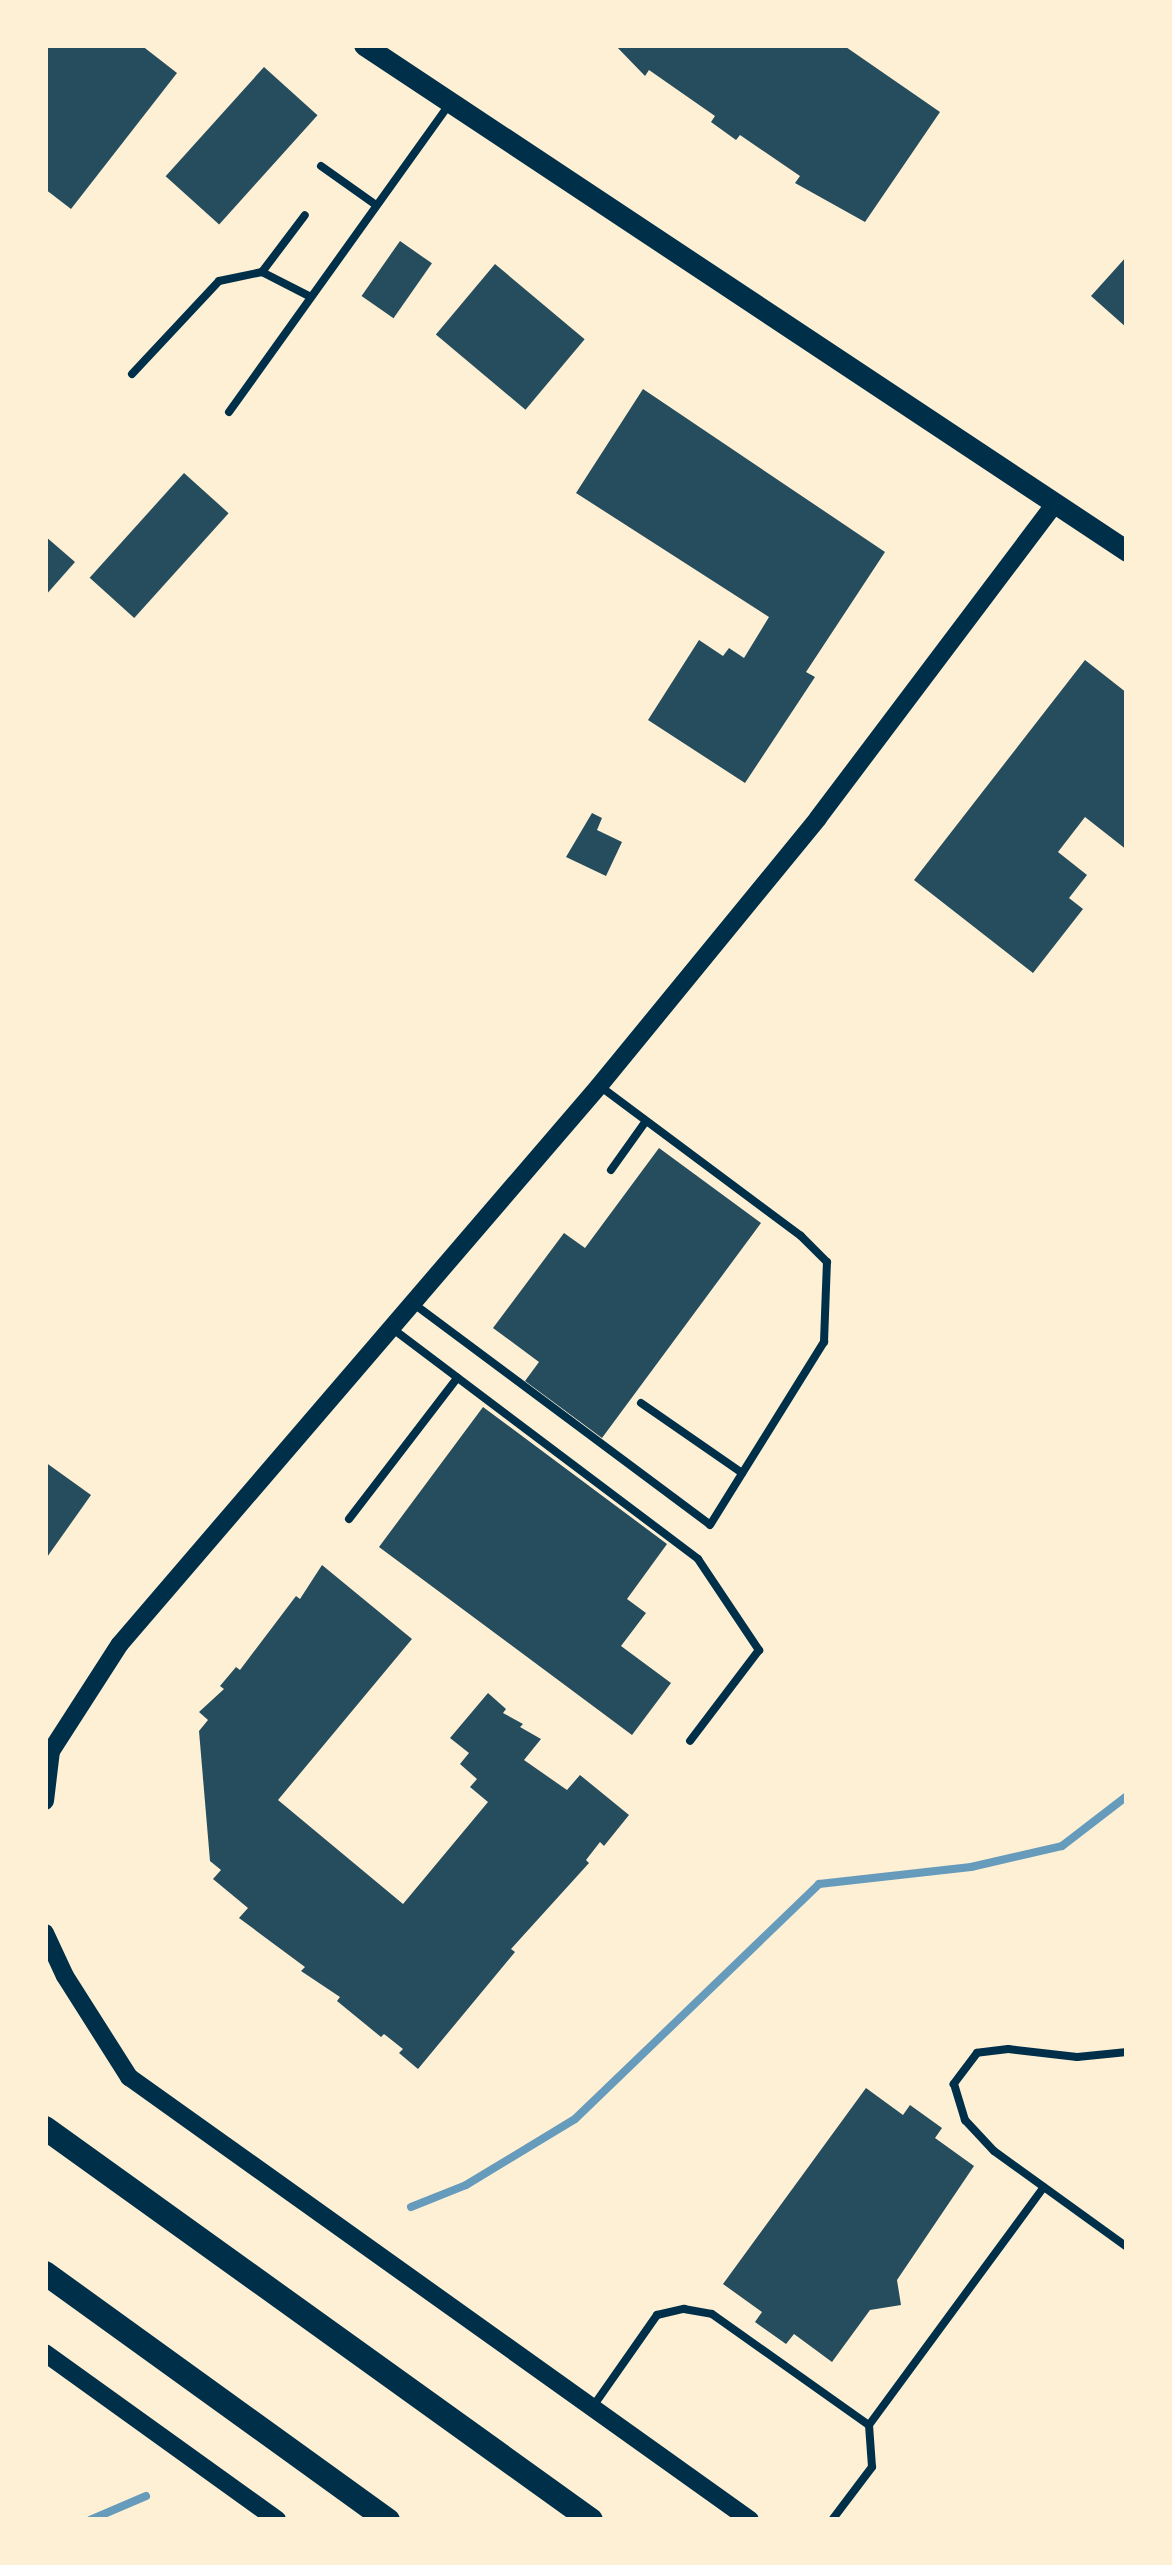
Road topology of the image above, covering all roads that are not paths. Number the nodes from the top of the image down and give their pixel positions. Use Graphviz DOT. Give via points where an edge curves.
graph roads {
  1 [pos="364,45"];
  2 [pos="449,105"];
  3 [pos="322,166"];
  4 [pos="376,205"];
  5 [pos="305,215"];
  6 [pos="262,272"];
  7 [pos="309,296"];
  8 [pos="132,374"];
  9 [pos="229,412"];
  10 [pos="1053,506"];
  11 [pos="1127,550"];
  12 [pos="599,1087"];
  13 [pos="646,1120"];
  14 [pos="611,1170"];
  15 [pos="413,1303"];
  16 [pos="391,1328"];
  17 [pos="457,1378"];
  18 [pos="641,1403"];
  19 [pos="742,1473"];
  20 [pos="350,1519"];
  21 [pos="690,1741"];
  22 [pos="45,1801"];
  23 [pos="45,1933"];
  24 [pos="1127,2052"];
  25 [pos="45,2128"];
  26 [pos="1044,2187"];
  27 [pos="1127,2247"];
  28 [pos="45,2272"];
  29 [pos="45,2354"];
  30 [pos="592,2407"];
  31 [pos="869,2426"];
  32 [pos="277,2520"];
  33 [pos="388,2520"];
  34 [pos="591,2520"];
  35 [pos="751,2520"];
  36 [pos="832,2520"];
  1 -- 2 [label="main road"];
  2 -- 4 [label="lane"];
  2 -- 10 [label="main road"];
  3 -- 4 [label="lane"];
  4 -- 7 [label="lane"];
  5 -- 6 [label="lane"];
  6 -- 7 [label="lane"];
  6 -- 8 [label="lane" via="219,280"];
  7 -- 9 [label="lane"];
  10 -- 11 [label="main road"];
  10 -- 12 [label="street" via="818,818"];
  12 -- 13 [label="lane"];
  12 -- 15 [label="street"];
  13 -- 14 [label="lane"];
  13 -- 19 [label="lane" via="827,1262 824,1342"];
  15 -- 16 [label="street"];
  15 -- 19 [label="lane" via="710,1525"];
  16 -- 17 [label="lane"];
  16 -- 22 [label="street" via="120,1644 51,1751"];
  17 -- 20 [label="lane"];
  17 -- 21 [label="lane" via="698,1559 759,1650"];
  18 -- 19 [label="lane"];
  23 -- 30 [label="street" via="129,2077"];
  24 -- 26 [label="lane" via="977,2053 954,2084 965,2120"];
  25 -- 34 [label="highway"];
  26 -- 27 [label="lane"];
  26 -- 31 [label="lane"];
  28 -- 33 [label="highway"];
  29 -- 32 [label="street"];
  30 -- 31 [label="lane" via="657,2315 684,2308 712,2314"];
  30 -- 35 [label="street"];
  31 -- 36 [label="lane" via="872,2467"];
}
